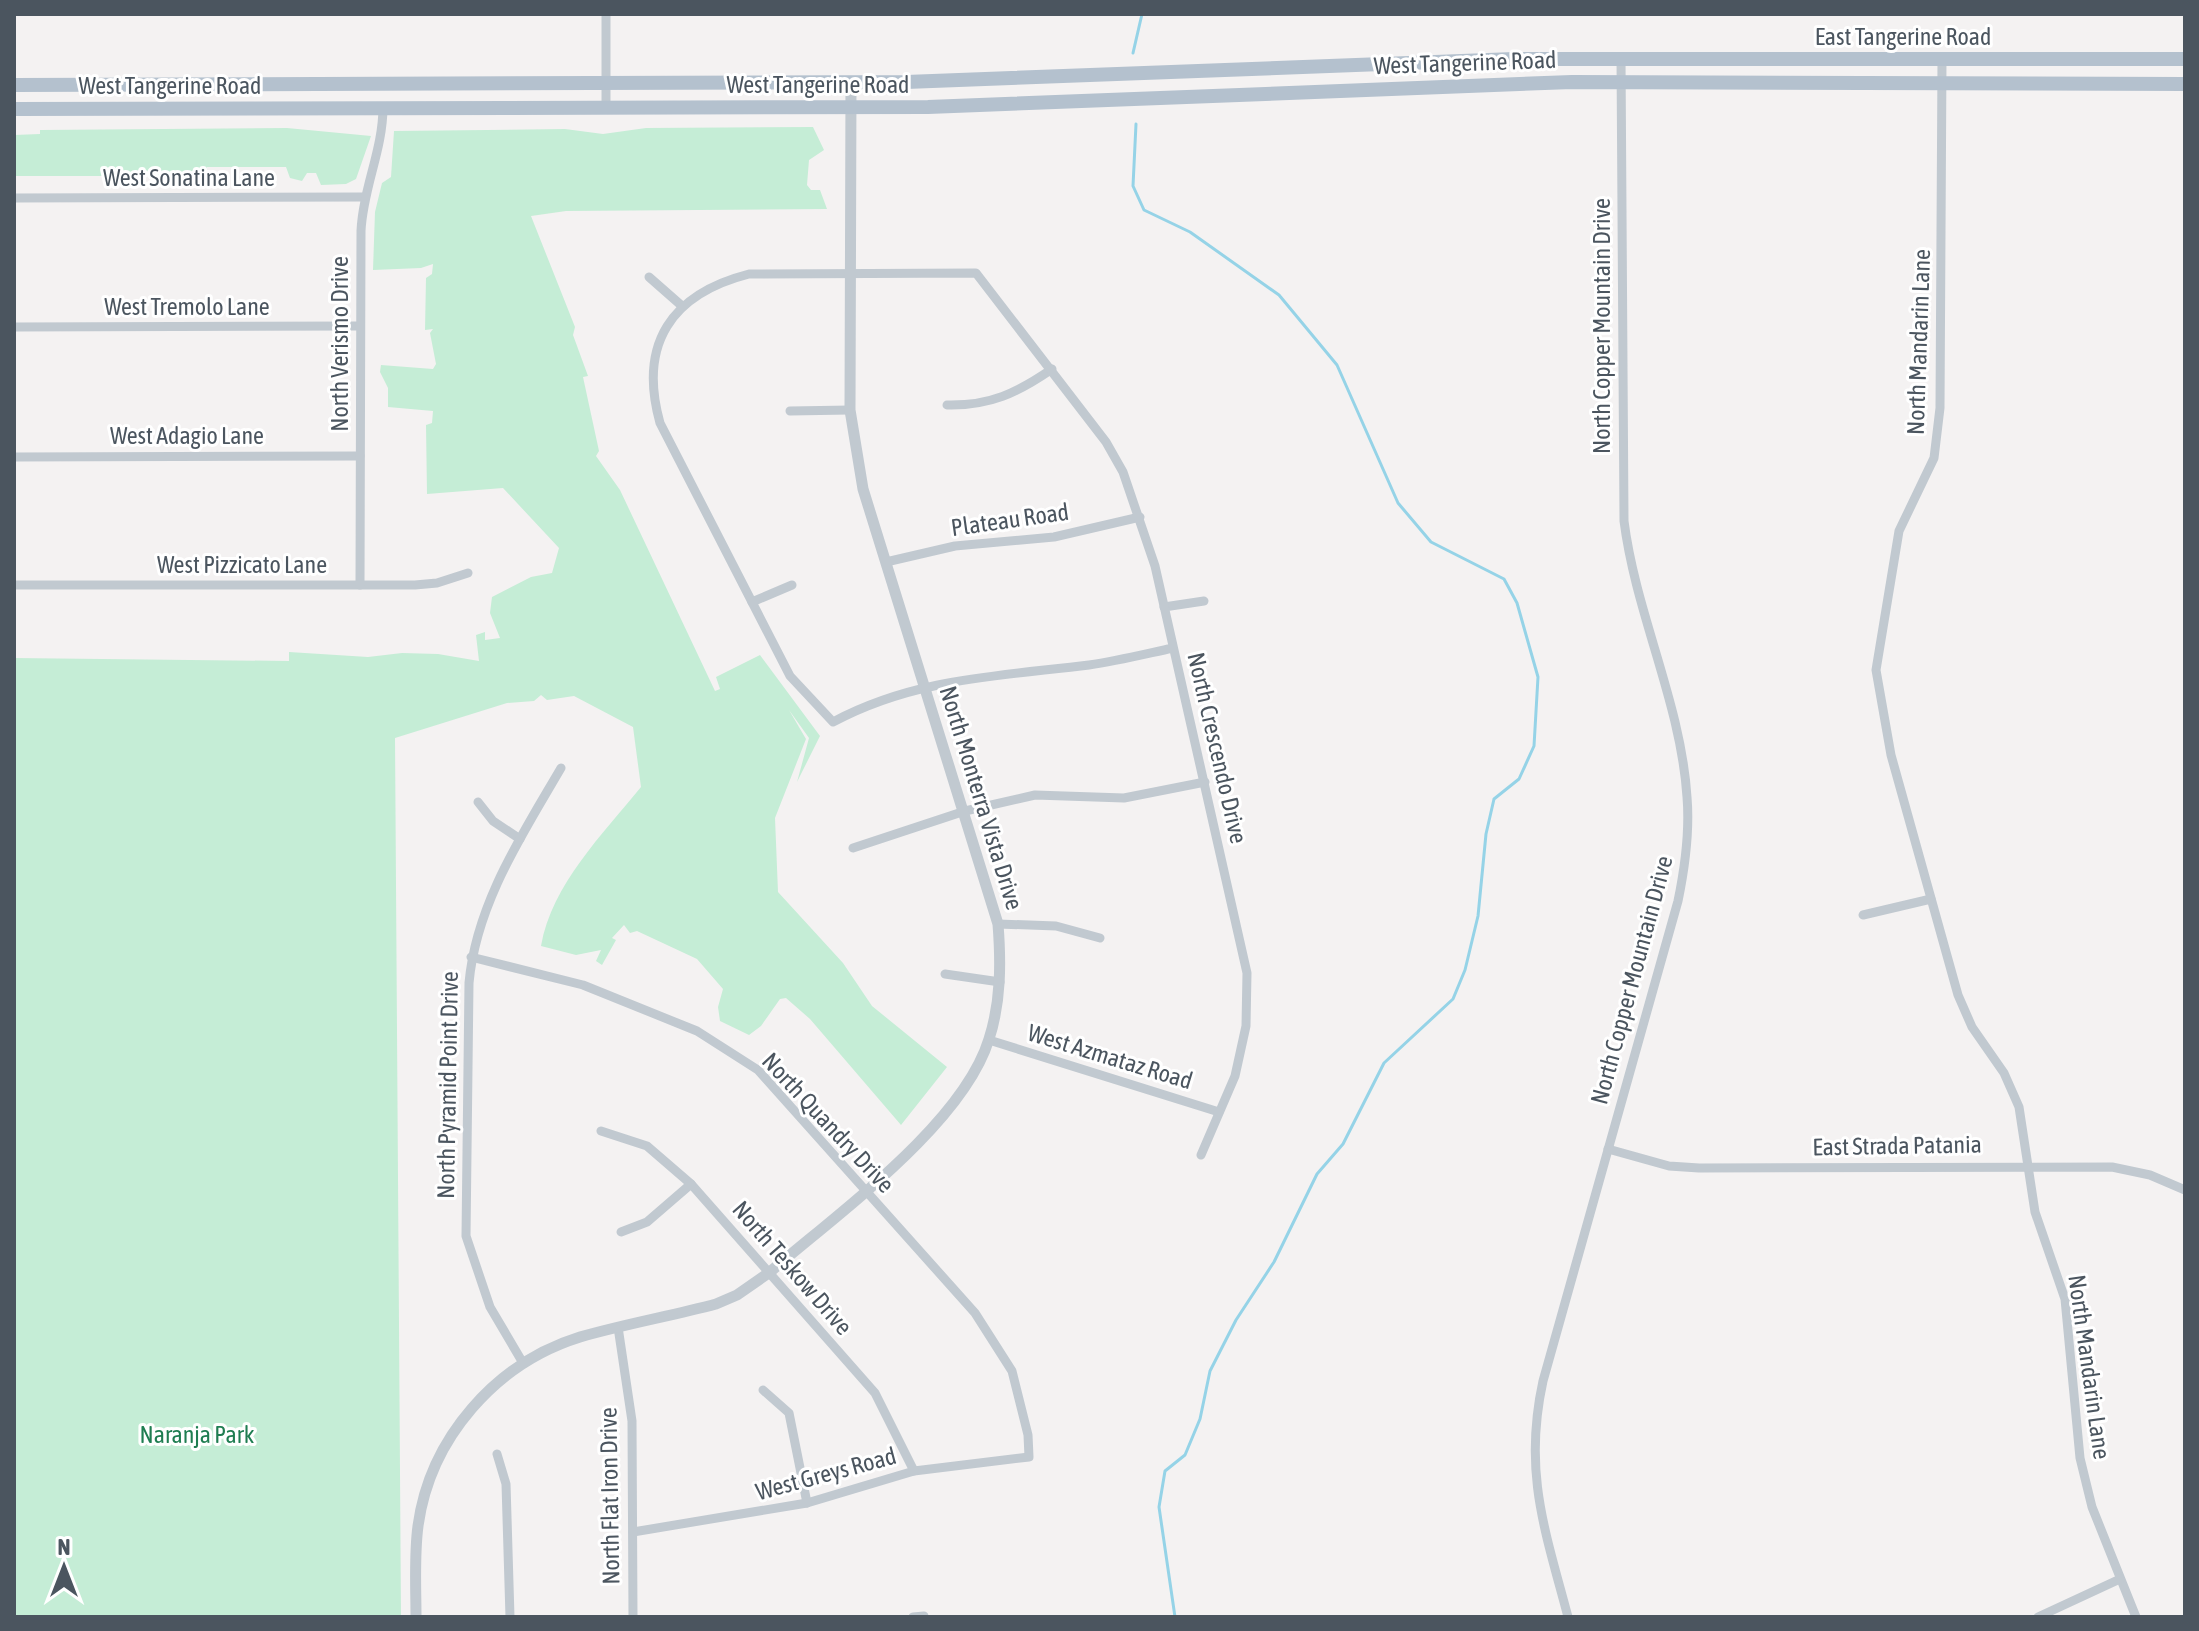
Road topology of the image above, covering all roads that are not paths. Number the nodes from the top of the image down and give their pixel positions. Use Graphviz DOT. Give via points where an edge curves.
graph roads {
  1 [pos="606,14"];
  2 [pos="1621,58"];
  3 [pos="1942,59"];
  4 [pos="2185,59"];
  5 [pos="606,83"];
  6 [pos="851,83"];
  7 [pos="1621,83"];
  8 [pos="1942,84"];
  9 [pos="2185,84"];
  10 [pos="14,85"];
  11 [pos="383,107"];
  12 [pos="606,107"];
  13 [pos="851,107"];
  14 [pos="14,109"];
  15 [pos="364,197"];
  16 [pos="14,198"];
  17 [pos="850,272"];
  18 [pos="649,277"];
  19 [pos="682,306"];
  20 [pos="360,326"];
  21 [pos="14,327"];
  22 [pos="1052,369"];
  23 [pos="947,405"];
  24 [pos="850,410"];
  25 [pos="790,411"];
  26 [pos="360,456"];
  27 [pos="14,457"];
  28 [pos="1140,517"];
  29 [pos="886,562"];
  30 [pos="468,573"];
  31 [pos="14,585"];
  32 [pos="360,585"];
  33 [pos="792,585"];
  34 [pos="1204,601"];
  35 [pos="752,602"];
  36 [pos="1164,607"];
  37 [pos="1173,648"];
  38 [pos="924,687"];
  39 [pos="561,768"];
  40 [pos="1205,782"];
  41 [pos="478,802"];
  42 [pos="965,811"];
  43 [pos="520,839"];
  44 [pos="853,848"];
  45 [pos="1931,899"];
  46 [pos="1863,915"];
  47 [pos="998,924"];
  48 [pos="1100,938"];
  49 [pos="471,957"];
  50 [pos="945,974"];
  51 [pos="1000,982"];
  52 [pos="989,1040"];
  53 [pos="1219,1112"];
  54 [pos="601,1131"];
  55 [pos="1608,1149"];
  56 [pos="1201,1155"];
  57 [pos="2028,1165"];
  58 [pos="691,1184"];
  59 [pos="863,1190"];
  60 [pos="2185,1190"];
  61 [pos="621,1232"];
  62 [pos="770,1272"];
  63 [pos="618,1327"];
  64 [pos="523,1363"];
  65 [pos="763,1390"];
  66 [pos="497,1454"];
  67 [pos="1029,1457"];
  68 [pos="914,1471"];
  69 [pos="807,1503"];
  70 [pos="633,1532"];
  71 [pos="2120,1579"];
  72 [pos="416,1617"];
  73 [pos="510,1617"];
  74 [pos="633,1617"];
  75 [pos="1568,1617"];
  76 [pos="2038,1617"];
  77 [pos="2136,1617"];
  1 -- 5 [label="street"];
  2 -- 3 [label="main road, East Tangerine Road"];
  2 -- 6 [label="main road, West Tangerine Road"];
  2 -- 7 [label="street, North Copper Mountain Drive"];
  3 -- 4 [label="main road, East Tangerine Road"];
  3 -- 8 [label="street, North Mandarin Lane"];
  5 -- 6 [label="main road, West Tangerine Road"];
  5 -- 10 [label="main road, West Tangerine Road"];
  5 -- 12 [label="street"];
  6 -- 13 [label="street, North Monterra Vista Drive"];
  7 -- 8 [label="main road, East Tangerine Road"];
  7 -- 13 [label="main road, West Tangerine Road"];
  7 -- 55 [label="street, North Copper Mountain Drive" via="1624,521 1680,750 1688,833 1678,901"];
  8 -- 9 [label="main road, East Tangerine Road"];
  8 -- 45 [label="street, North Mandarin Lane" via="1939,419 1934,458 1899,531 1876,670 1891,755"];
  11 -- 12 [label="main road, West Tangerine Road"];
  11 -- 14 [label="main road, West Tangerine Road"];
  11 -- 15 [label="street, North Verismo Drive" via="382,139"];
  12 -- 13 [label="main road, West Tangerine Road"];
  13 -- 17 [label="street, North Monterra Vista Drive"];
  15 -- 16 [label="street, West Sonatina Lane"];
  15 -- 20 [label="street, North Verismo Drive"];
  17 -- 19 [label="street" via="749,274 719,282"];
  17 -- 22 [label="street, North Crescendo Drive" via="976,273"];
  17 -- 24 [label="street, North Monterra Vista Drive"];
  18 -- 19 [label="street"];
  19 -- 35 [label="street" via="659,344 654,400 660,423"];
  20 -- 21 [label="street, West Tremolo Lane"];
  20 -- 26 [label="street, North Verismo Drive"];
  22 -- 23 [label="street" via="1020,392 995,401"];
  22 -- 28 [label="street, North Crescendo Drive" via="1106,442"];
  24 -- 25 [label="street"];
  24 -- 29 [label="street, North Monterra Vista Drive" via="857,464"];
  26 -- 27 [label="street, West Adagio Lane"];
  26 -- 32 [label="street, North Verismo Drive"];
  28 -- 29 [label="street, Plateau Road" via="1054,537 955,546"];
  28 -- 36 [label="street, North Crescendo Drive"];
  29 -- 38 [label="street, North Monterra Vista Drive"];
  30 -- 32 [label="street, West Pizzicato Lane" via="437,583"];
  31 -- 32 [label="street, West Pizzicato Lane"];
  33 -- 35 [label="street"];
  34 -- 36 [label="street"];
  35 -- 38 [label="street" via="790,676 833,722"];
  36 -- 37 [label="street, North Crescendo Drive"];
  37 -- 38 [label="street" via="1091,665 991,673"];
  37 -- 40 [label="street, North Crescendo Drive"];
  38 -- 42 [label="street, North Monterra Vista Drive"];
  39 -- 43 [label="street, North Pyramid Point Drive"];
  40 -- 42 [label="street" via="1124,798 1035,795"];
  40 -- 53 [label="street, North Crescendo Drive" via="1247,973 1246,1026 1235,1076"];
  41 -- 43 [label="street" via="493,821"];
  42 -- 44 [label="street"];
  42 -- 47 [label="street, North Monterra Vista Drive"];
  43 -- 49 [label="street, North Pyramid Point Drive" via="482,915"];
  45 -- 46 [label="street"];
  45 -- 57 [label="street, North Mandarin Lane" via="1963,1009 2016,1098"];
  47 -- 48 [label="street" via="1056,926"];
  47 -- 51 [label="street, North Monterra Vista Drive"];
  49 -- 59 [label="street, North Quandry Drive" via="583,985 697,1031 758,1070"];
  49 -- 64 [label="street, North Pyramid Point Drive" via="466,1236 490,1307"];
  50 -- 51 [label="street"];
  51 -- 52 [label="street, North Monterra Vista Drive"];
  52 -- 53 [label="street, West Azmataz Road"];
  52 -- 59 [label="street, North Monterra Vista Drive" via="948,1112"];
  53 -- 56 [label="street, North Crescendo Drive"];
  54 -- 58 [label="street, North Teskow Drive" via="647,1146"];
  55 -- 57 [label="street, East Strada Patania" via="1669,1166 1699,1168"];
  55 -- 75 [label="street, North Copper Mountain Drive" via="1535,1422 1535,1488"];
  57 -- 60 [label="street, East Strada Patania" via="2123,1168"];
  57 -- 71 [label="street, North Mandarin Lane" via="2040,1230 2065,1299 2080,1458"];
  58 -- 61 [label="street" via="647,1222"];
  58 -- 62 [label="street, North Teskow Drive"];
  59 -- 62 [label="street, North Monterra Vista Drive"];
  59 -- 67 [label="street, North Quandry Drive" via="975,1313 1012,1371"];
  62 -- 63 [label="street, North Monterra Vista Drive" via="716,1304"];
  62 -- 68 [label="street, North Teskow Drive" via="875,1393"];
  63 -- 64 [label="street, North Monterra Vista Drive" via="566,1342"];
  63 -- 70 [label="street, North Flat Iron Drive" via="632,1421"];
  64 -- 72 [label="street, North Monterra Vista Drive" via="460,1423 434,1469 418,1526"];
  65 -- 69 [label="street" via="789,1413"];
  66 -- 73 [label="street" via="506,1484"];
  67 -- 68 [label="street, West Greys Road"];
  68 -- 69 [label="street, West Greys Road"];
  69 -- 70 [label="street, West Greys Road"];
  70 -- 74 [label="street, North Flat Iron Drive"];
  71 -- 76 [label="street"];
  71 -- 77 [label="street, North Mandarin Lane"];
}
